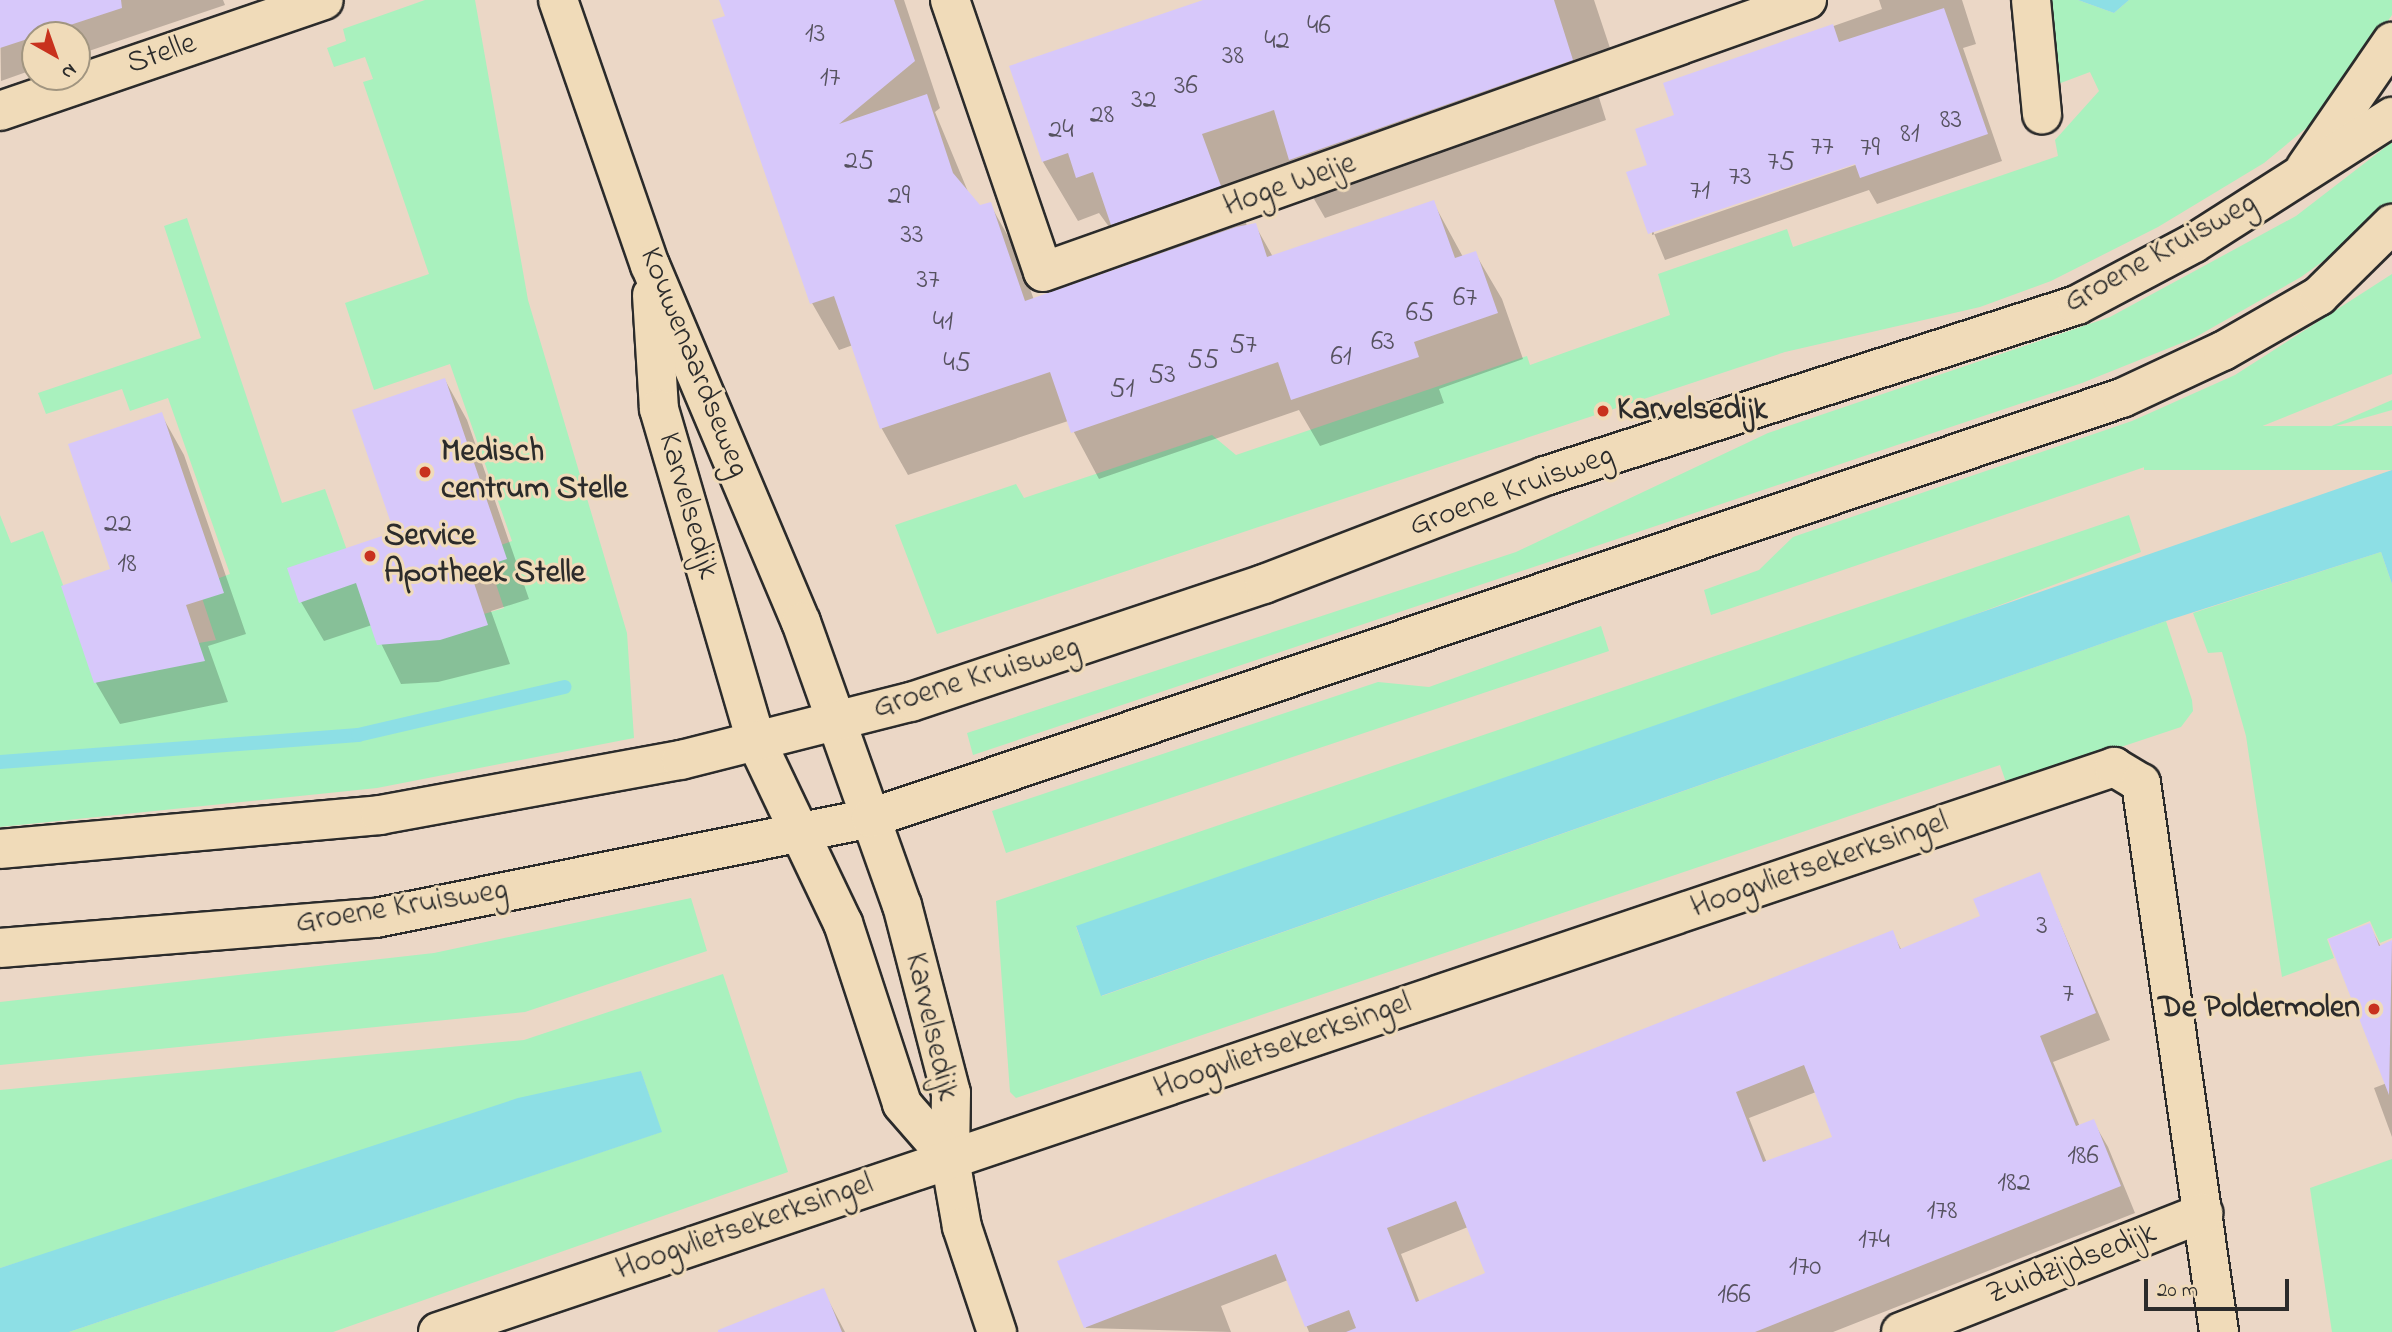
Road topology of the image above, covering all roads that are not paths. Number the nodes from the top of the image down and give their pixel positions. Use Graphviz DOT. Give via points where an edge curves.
graph roads {
  1 [pos="324,0"];
  2 [pos="558,0"];
  3 [pos="950,0"];
  4 [pos="1807,0"];
  5 [pos="2031,0"];
  6 [pos="2392,42"];
  7 [pos="0,111"];
  8 [pos="2042,114"];
  9 [pos="2392,117"];
  10 [pos="2304,172"];
  11 [pos="2392,224"];
  12 [pos="2392,260"];
  13 [pos="650,265"];
  14 [pos="2319,296"];
  15 [pos="839,721"];
  16 [pos="756,741"];
  17 [pos="871,818"];
  18 [pos="799,836"];
  19 [pos="0,849"];
  20 [pos="0,948"];
  21 [pos="950,1159"];
  22 [pos="2203,1213"];
  23 [pos="438,1332"];
  24 [pos="997,1332"];
  25 [pos="1901,1332"];
  26 [pos="2219,1332"];
  1 -- 7 [label="street, Stelle"];
  2 -- 13 [label="street, Kouwenaardseweg"];
  3 -- 4 [label="street, Hoge Weije" via="1042,272"];
  5 -- 8 [label="street"];
  6 -- 10 [label="street"];
  9 -- 10 [label="street, Groene Kruisweg"];
  10 -- 15 [label="street, Groene Kruisweg" via="2194,243 2077,305 1545,476 1264,584 985,680"];
  11 -- 14 [label="street, Groene Kruisweg"];
  12 -- 14 [label="street"];
  13 -- 15 [label="street, Kouwenaardseweg"];
  13 -- 16 [label="street, Karvelsedijk" via="659,410"];
  14 -- 17 [label="street, Groene Kruisweg" via="2223,351 2122,398"];
  15 -- 16 [label="street, Groene Kruisweg"];
  15 -- 17 [label="street, Groene Kruisweg"];
  16 -- 18 [label="street"];
  16 -- 19 [label="street, Groene Kruisweg" via="380,815"];
  17 -- 18 [label="street, Groene Kruisweg"];
  17 -- 21 [label="street, Karvelsedijk" via="902,905 951,1093"];
  18 -- 20 [label="street, Groene Kruisweg" via="376,918"];
  18 -- 21 [label="street, Karvelsedijk" via="843,923 902,1104"];
  21 -- 22 [label="street, Hoogvlietsekerksingel" via="2114,767 2128,771 2141,783"];
  21 -- 23 [label="street, Hoogvlietsekerksingel"];
  21 -- 24 [label="street, Karvelsedijk" via="962,1227"];
  22 -- 25 [label="street, Zuidzijdsedijk"];
  22 -- 26 [label="street"];
}
